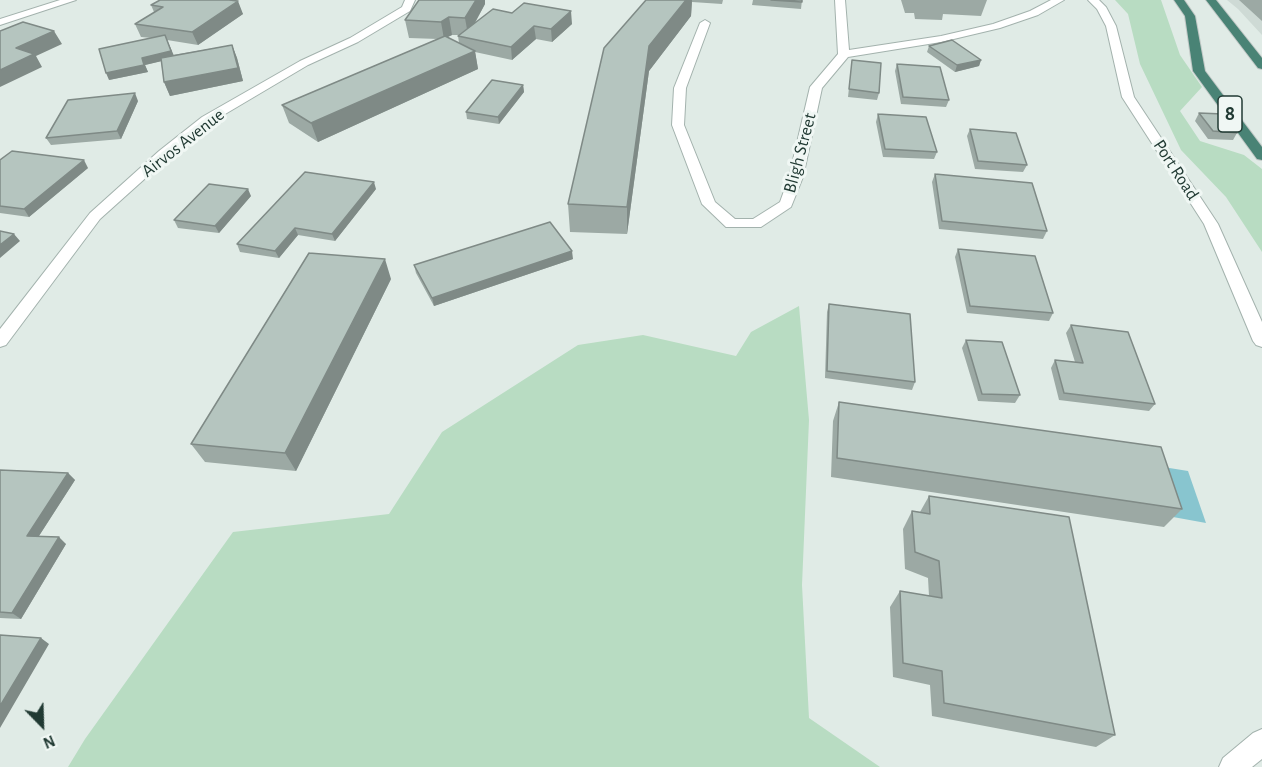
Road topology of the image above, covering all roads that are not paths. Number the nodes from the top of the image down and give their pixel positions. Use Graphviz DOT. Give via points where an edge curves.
graph roads {
  1 [pos="71,0"];
  2 [pos="410,0"];
  3 [pos="840,0"];
  4 [pos="1059,0"];
  5 [pos="1093,0"];
  6 [pos="1179,0"];
  7 [pos="1211,0"];
  8 [pos="0,22"];
  9 [pos="705,23"];
  10 [pos="844,54"];
  11 [pos="1262,66"];
  12 [pos="1262,156"];
  13 [pos="0,341"];
  14 [pos="1262,341"];
  15 [pos="1262,742"];
  16 [pos="1232,767"];
  1 -- 8 [label="street"];
  2 -- 13 [label="street, Airvos Avenue" via="406,9 354,40 304,63 206,120 164,154 95,216"];
  3 -- 10 [label="street"];
  4 -- 10 [label="street" via="996,26"];
  5 -- 14 [label="street, Port Road" via="1111,26 1128,97 1211,224"];
  6 -- 12 [label="highway, 8" via="1190,16 1199,71"];
  7 -- 11 [label="highway"];
  9 -- 10 [label="street, Bligh Street" via="680,88 678,125 709,204 731,224 756,224 786,204 816,87"];
  15 -- 16 [label="street"];
}
